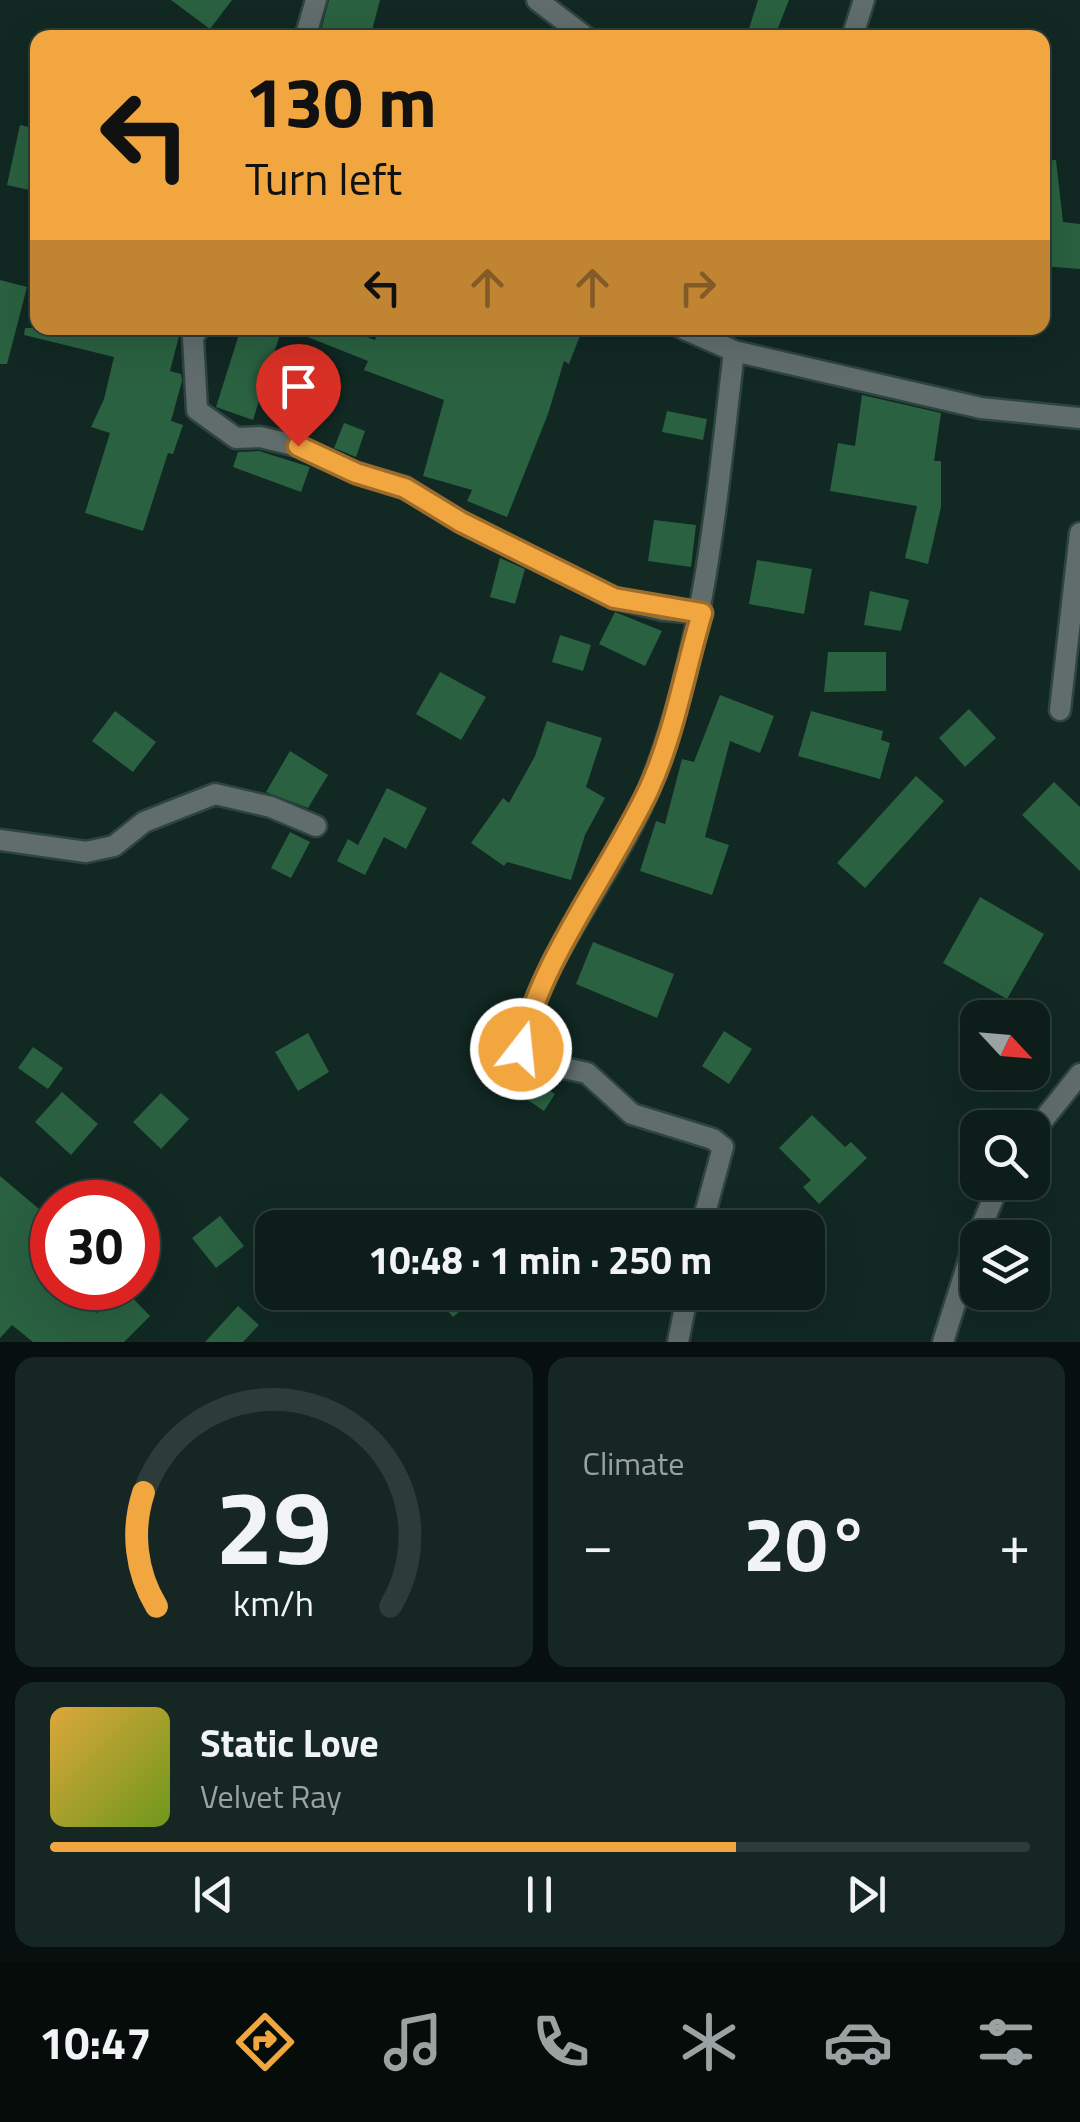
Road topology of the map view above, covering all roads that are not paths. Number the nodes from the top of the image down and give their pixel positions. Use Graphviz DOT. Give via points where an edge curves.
graph roads {
  1 [pos="316,0"];
  2 [pos="536,0"];
  3 [pos="864,0"];
  4 [pos="307,30"];
  5 [pos="576,30"];
  6 [pos="855,30"];
  7 [pos="194,335"];
  8 [pos="698,335"];
  9 [pos="734,351"];
  10 [pos="1080,418"];
  11 [pos="1080,533"];
  12 [pos="702,613"];
  13 [pos="1060,710"];
  14 [pos="316,826"];
  15 [pos="0,840"];
  16 [pos="1080,1074"];
  17 [pos="1050,1112"];
  18 [pos="992,1200"];
  19 [pos="705,1210"];
  20 [pos="684,1310"];
  21 [pos="678,1342"];
  22 [pos="943,1342"];
  1 -- 4 [label="street"];
  2 -- 5 [label="street"];
  3 -- 6 [label="street"];
  7 -- 12 [label="street" via="197,410 236,438 298,446 405,488 614,598"];
  8 -- 9 [label="street"];
  9 -- 10 [label="street" via="981,408"];
  9 -- 12 [label="street"];
  11 -- 13 [label="street"];
  12 -- 19 [label="street" via="651,784 545,973 521,1049 546,1064 587,1073 632,1114 723,1147"];
  14 -- 15 [label="street" via="215,794 144,822 114,846 86,852"];
  16 -- 17 [label="street"];
  18 -- 22 [label="street"];
  20 -- 21 [label="street"];
}
